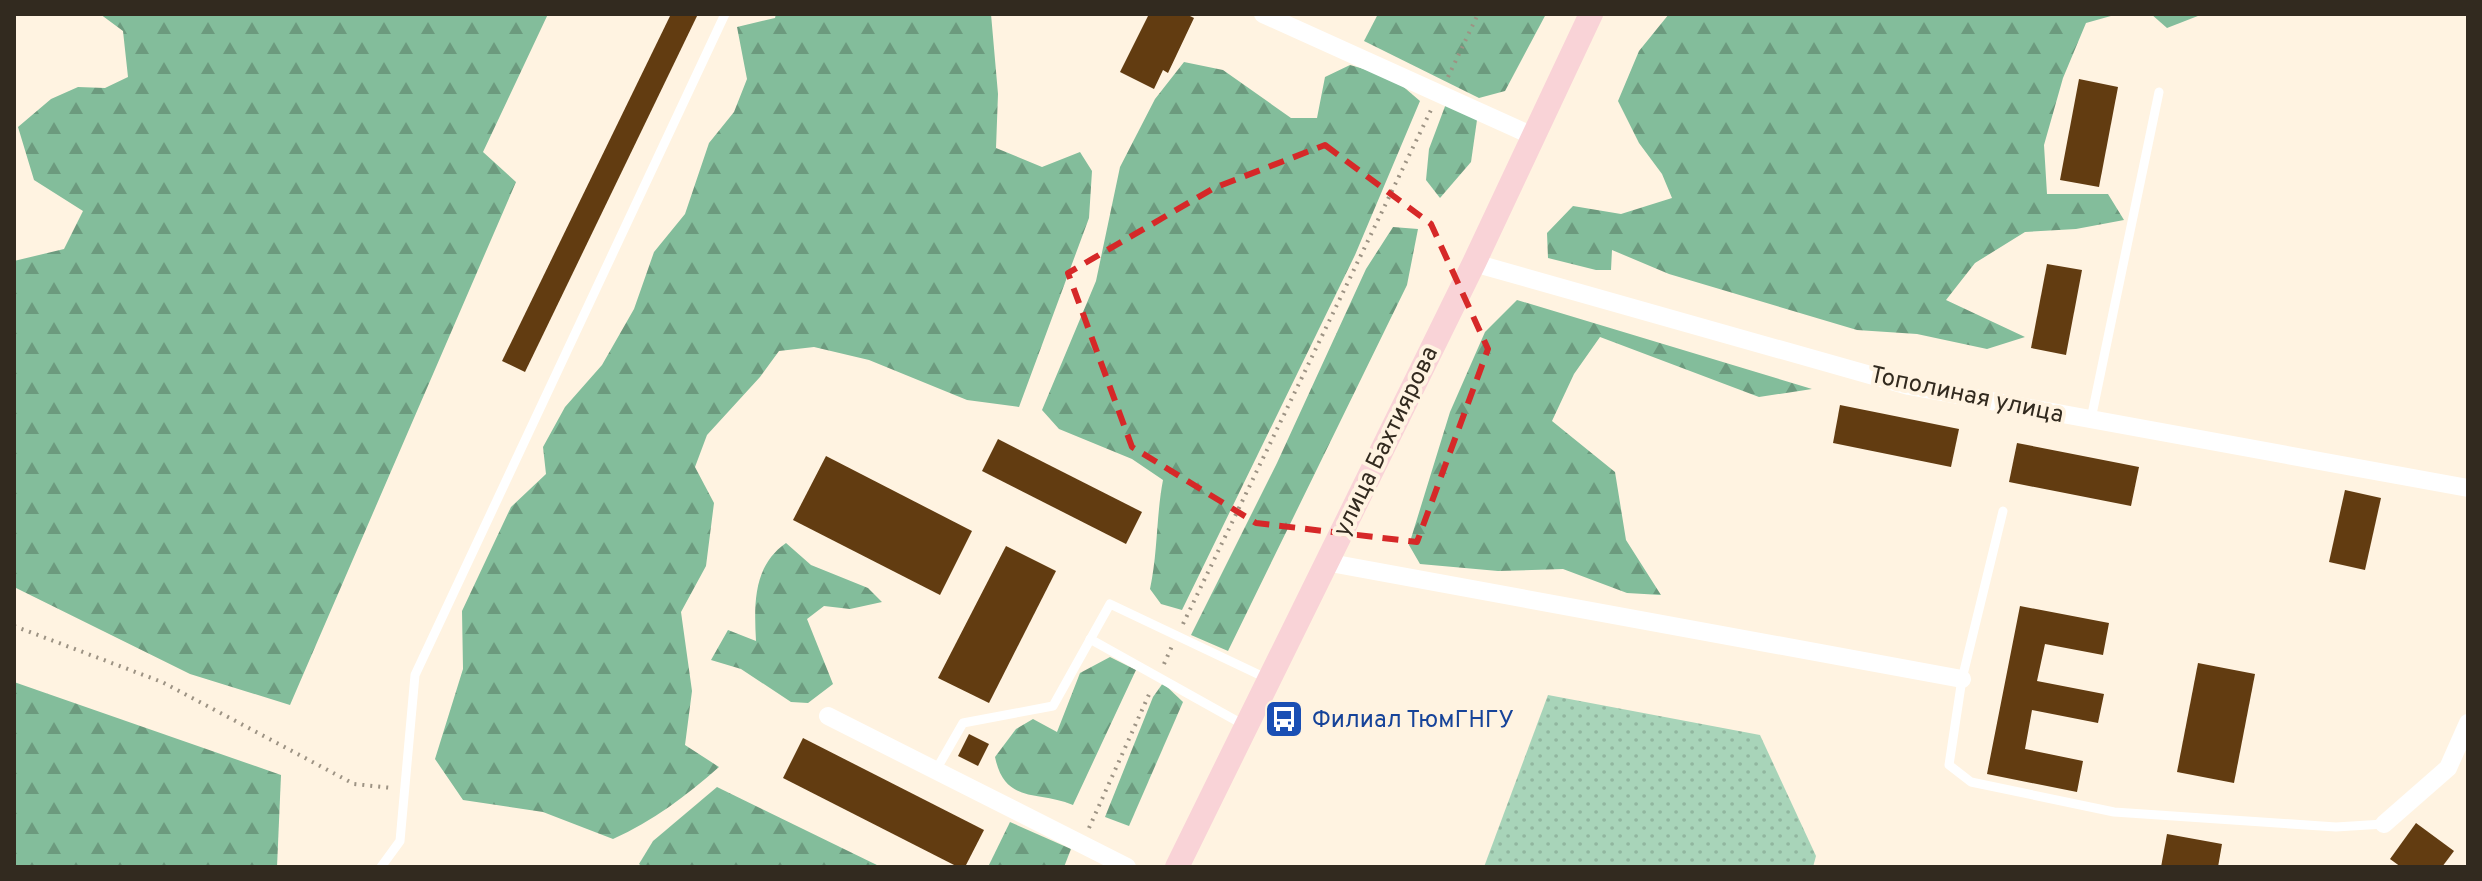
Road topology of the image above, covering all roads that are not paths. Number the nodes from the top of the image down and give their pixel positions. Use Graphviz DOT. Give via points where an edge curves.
graph roads {
  1 [pos="725,14"];
  2 [pos="1263,14"];
  3 [pos="1591,14"];
  4 [pos="2159,92"];
  5 [pos="1533,136"];
  6 [pos="1474,263"];
  7 [pos="2091,419"];
  8 [pos="2468,488"];
  9 [pos="2003,511"];
  10 [pos="1325,562"];
  11 [pos="1090,639"];
  12 [pos="1268,679"];
  13 [pos="1962,679"];
  14 [pos="828,716"];
  15 [pos="2468,723"];
  16 [pos="1244,725"];
  17 [pos="936,770"];
  18 [pos="2384,824"];
  19 [pos="381,867"];
  20 [pos="1127,867"];
  21 [pos="1177,867"];
  1 -- 19 [label="lane" via="415,675 400,841"];
  2 -- 5 [label="street"];
  3 -- 5 [label="main road, улица Бахтиярова"];
  4 -- 7 [label="lane"];
  5 -- 6 [label="main road, улица Бахтиярова"];
  6 -- 7 [label="street, Тополиная улица" via="1909,386"];
  6 -- 10 [label="main road, улица Бахтиярова"];
  7 -- 8 [label="street, Тополиная улица"];
  9 -- 13 [label="lane"];
  10 -- 12 [label="main road, улица Бахтиярова"];
  10 -- 13 [label="street"];
  11 -- 12 [label="lane" via="1110,604"];
  11 -- 16 [label="lane"];
  11 -- 17 [label="lane" via="1053,706 963,723"];
  12 -- 16 [label="main road, улица Бахтиярова"];
  13 -- 18 [label="lane" via="1949,765 1971,782 2114,812 2336,827"];
  14 -- 17 [label="street"];
  15 -- 18 [label="street" via="2448,768"];
  16 -- 21 [label="main road, улица Бахтиярова"];
  17 -- 20 [label="street"];
}
